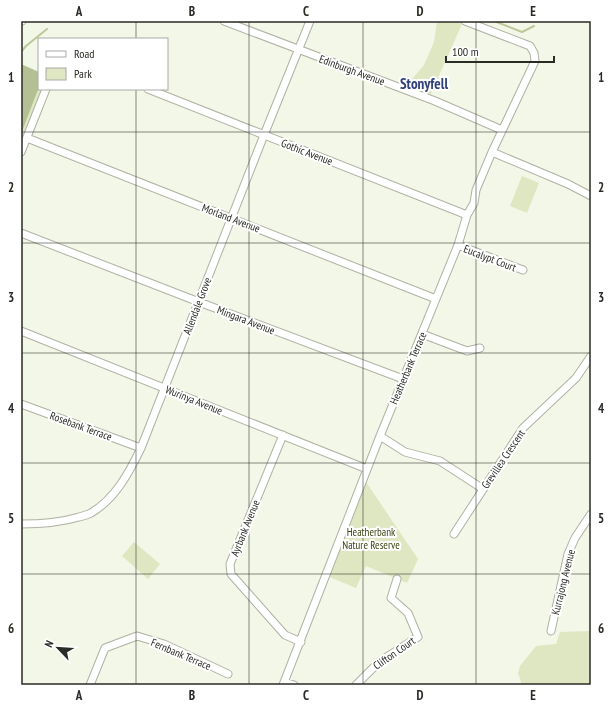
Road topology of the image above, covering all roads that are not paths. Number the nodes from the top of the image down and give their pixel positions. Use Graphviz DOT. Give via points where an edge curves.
graph roads {
  1 [pos="224,21"];
  2 [pos="310,21"];
  3 [pos="465,21"];
  4 [pos="298,50"];
  5 [pos="46,90"];
  6 [pos="151,90"];
  7 [pos="502,130"];
  8 [pos="264,135"];
  9 [pos="26,138"];
  10 [pos="21,152"];
  11 [pos="492,152"];
  12 [pos="591,196"];
  13 [pos="467,215"];
  14 [pos="231,218"];
  15 [pos="21,233"];
  16 [pos="458,245"];
  17 [pos="523,270"];
  18 [pos="436,298"];
  19 [pos="199,302"];
  20 [pos="21,331"];
  21 [pos="422,334"];
  22 [pos="480,348"];
  23 [pos="591,356"];
  24 [pos="403,379"];
  25 [pos="165,388"];
  26 [pos="21,404"];
  27 [pos="283,435"];
  28 [pos="380,436"];
  29 [pos="142,448"];
  30 [pos="368,469"];
  31 [pos="483,489"];
  32 [pos="590,516"];
  33 [pos="21,524"];
  34 [pos="454,534"];
  35 [pos="397,579"];
  36 [pos="551,631"];
  37 [pos="300,642"];
  38 [pos="228,674"];
  39 [pos="284,684"];
  40 [pos="90,685"];
  41 [pos="294,685"];
  42 [pos="356,685"];
  1 -- 4 [label="street, Edinburgh Avenue"];
  2 -- 4 [label="street, Allendale Grove"];
  3 -- 7 [label="street, Heatherbank Terrace" via="530,46 534,53 535,61"];
  4 -- 7 [label="street, Edinburgh Avenue" via="435,101"];
  4 -- 8 [label="street, Allendale Grove"];
  5 -- 9 [label="street"];
  6 -- 8 [label="street, Gothic Avenue"];
  7 -- 11 [label="street, Heatherbank Terrace"];
  8 -- 13 [label="street, Gothic Avenue"];
  8 -- 14 [label="street, Allendale Grove"];
  9 -- 10 [label="street"];
  9 -- 14 [label="street, Morland Avenue"];
  11 -- 12 [label="street"];
  11 -- 13 [label="street, Heatherbank Terrace" via="476,190 474,203"];
  13 -- 16 [label="street, Heatherbank Terrace"];
  14 -- 18 [label="street, Morland Avenue"];
  14 -- 19 [label="street, Allendale Grove"];
  15 -- 19 [label="street, Mingara Avenue"];
  16 -- 17 [label="street, Eucalypt Court"];
  16 -- 18 [label="street, Heatherbank Terrace"];
  18 -- 21 [label="street, Heatherbank Terrace"];
  19 -- 24 [label="street, Mingara Avenue"];
  19 -- 25 [label="street, Allendale Grove"];
  20 -- 25 [label="street, Wurinya Avenue"];
  21 -- 22 [label="street" via="467,351"];
  21 -- 24 [label="street, Heatherbank Terrace"];
  23 -- 31 [label="street, Grevillea Crescent" via="576,378 523,428"];
  24 -- 28 [label="street, Heatherbank Terrace"];
  25 -- 27 [label="street, Wurinya Avenue"];
  25 -- 29 [label="street, Allendale Grove"];
  26 -- 29 [label="street, Rosebank Terrace"];
  27 -- 30 [label="street, Wurinya Avenue"];
  27 -- 37 [label="street, Ayrbank Avenue" via="230,564 231,574 285,635"];
  28 -- 30 [label="street, Heatherbank Terrace"];
  28 -- 31 [label="street" via="405,452 440,461"];
  29 -- 33 [label="street, Allendale Grove" via="128,475 109,499 90,514 47,524"];
  30 -- 37 [label="street, Heatherbank Terrace"];
  31 -- 34 [label="street, Grevillea Crescent"];
  32 -- 36 [label="street, Kurrajong Avenue" via="568,554"];
  35 -- 42 [label="street, Clifton Court" via="391,598 408,613 418,637 379,662"];
  37 -- 39 [label="street, Heatherbank Terrace"];
  38 -- 40 [label="street, Fernbank Terrace" via="164,644 137,636 104,648"];
  39 -- 41 [label="street"];
}
